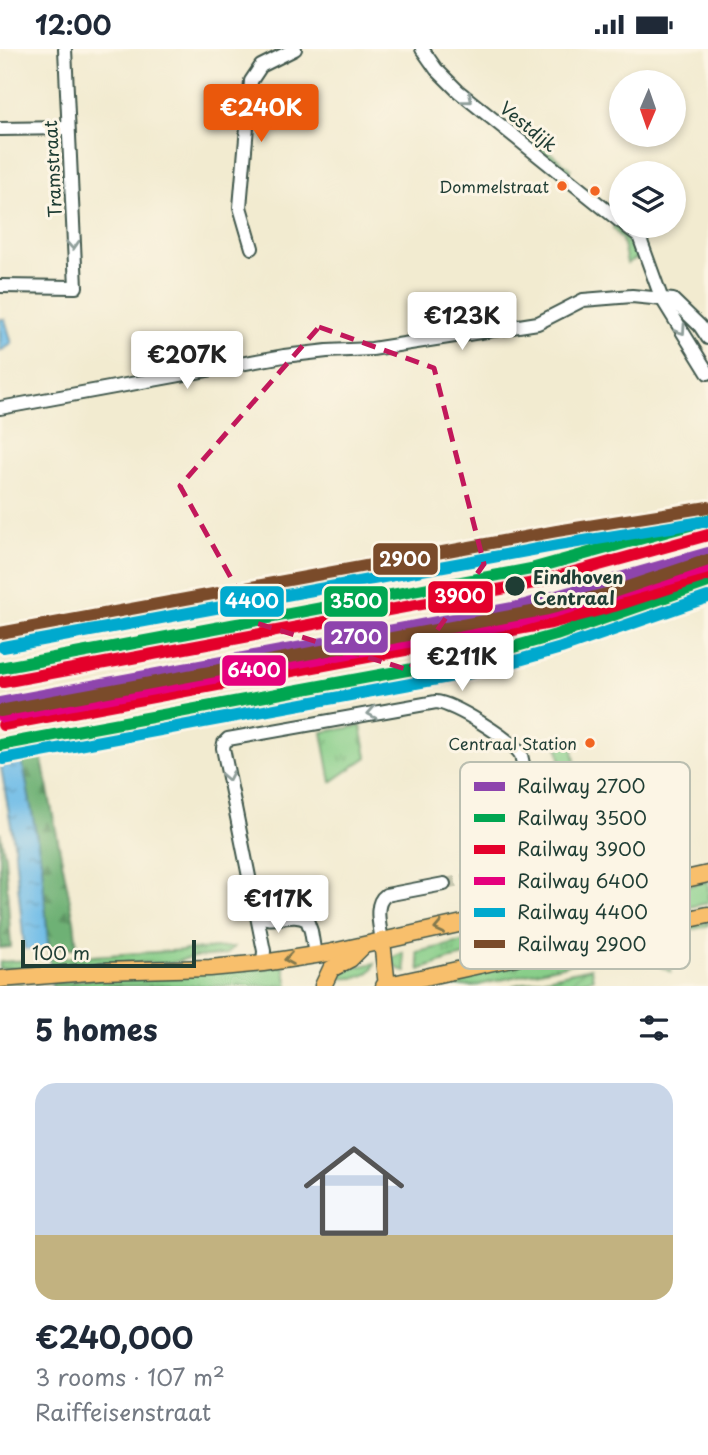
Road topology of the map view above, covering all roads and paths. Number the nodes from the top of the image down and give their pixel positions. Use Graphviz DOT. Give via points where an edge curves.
graph roads {
  1 [pos="65,49"];
  2 [pos="295,49"];
  3 [pos="422,49"];
  4 [pos="68,128"];
  5 [pos="0,129"];
  6 [pos="609,212"];
  7 [pos="640,238"];
  8 [pos="252,248"];
  9 [pos="650,265"];
  10 [pos="0,286"];
  11 [pos="632,296"];
  12 [pos="661,297"];
  13 [pos="708,338"];
  14 [pos="708,373"];
  15 [pos="0,408"];
  16 [pos="522,762"];
  17 [pos="708,874"];
  18 [pos="690,878"];
  19 [pos="444,884"];
  20 [pos="255,912"];
  21 [pos="708,915"];
  22 [pos="690,919"];
  23 [pos="460,924"];
  24 [pos="382,941"];
  25 [pos="363,945"];
  26 [pos="314,955"];
  27 [pos="263,963"];
  28 [pos="470,969"];
  29 [pos="8,979"];
  30 [pos="408,983"];
  31 [pos="321,986"];
  32 [pos="386,986"];
  1 -- 4 [label="street, Tramstraat"];
  2 -- 8 [label="street" via="261,66 251,82 240,207"];
  3 -- 6 [label="street, Vestdijk, one-way" via="458,91"];
  4 -- 5 [label="street"];
  4 -- 10 [label="street, Tramstraat, one-way" via="76,288"];
  7 -- 9 [label="street"];
  9 -- 11 [label="street" via="642,288"];
  9 -- 12 [label="street"];
  11 -- 12 [label="street"];
  11 -- 15 [label="street" via="583,300 538,323 372,349 284,356"];
  12 -- 13 [label="street" via="678,303"];
  12 -- 14 [label="street, one-way"];
  16 -- 20 [label="street, one-way" via="517,749 447,704 436,702 226,741 223,748"];
  17 -- 18 [label="main road, one-way"];
  19 -- 24 [label="street" via="382,898"];
  20 -- 26 [label="street" via="266,919 297,916 307,920"];
  20 -- 27 [label="street"];
  21 -- 22 [label="main road"];
  23 -- 24 [label="main road, one-way"];
  24 -- 25 [label="main road"];
  24 -- 32 [label="main road"];
  25 -- 26 [label="main road"];
  25 -- 31 [label="main road" via="331,969"];
  26 -- 27 [label="main road, one-way"];
  26 -- 31 [label="main road"];
  27 -- 29 [label="main road"];
  28 -- 30 [label="main road"];
  30 -- 32 [label="main road"];
}
